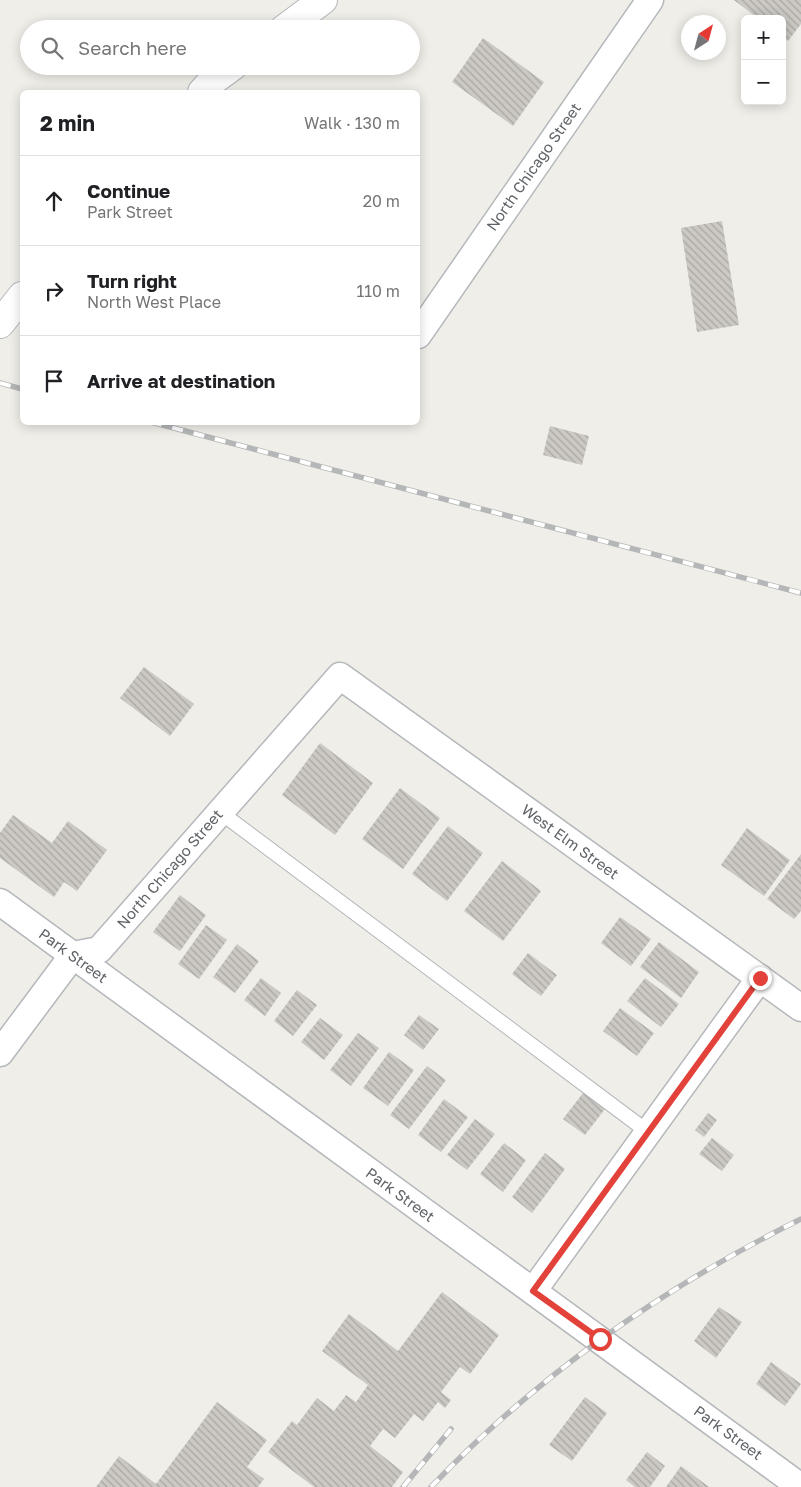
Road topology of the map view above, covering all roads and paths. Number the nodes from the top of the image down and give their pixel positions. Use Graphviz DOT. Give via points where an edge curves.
graph roads {
  1 [pos="323,0"];
  2 [pos="650,0"];
  3 [pos="296,20"];
  4 [pos="221,75"];
  5 [pos="204,90"];
  6 [pos="20,299"];
  7 [pos="0,324"];
  8 [pos="420,332"];
  9 [pos="340,676"];
  10 [pos="220,812"];
  11 [pos="0,902"];
  12 [pos="73,956"];
  13 [pos="760,978"];
  14 [pos="801,1008"];
  15 [pos="0,1053"];
  16 [pos="648,1132"];
  17 [pos="533,1291"];
  18 [pos="801,1487"];
  1 -- 3 [label="main road"];
  2 -- 8 [label="street, North Chicago Street"];
  4 -- 5 [label="main road"];
  6 -- 7 [label="main road"];
  9 -- 10 [label="street, North Chicago Street"];
  9 -- 13 [label="street, West Elm Street"];
  10 -- 12 [label="street, North Chicago Street" via="99,950"];
  10 -- 16 [label="lane"];
  11 -- 12 [label="street, Park Street"];
  12 -- 15 [label="street"];
  12 -- 17 [label="street, Park Street"];
  13 -- 14 [label="street, West Elm Street"];
  13 -- 16 [label="street"];
  16 -- 17 [label="street"];
  17 -- 18 [label="street, Park Street"];
}
